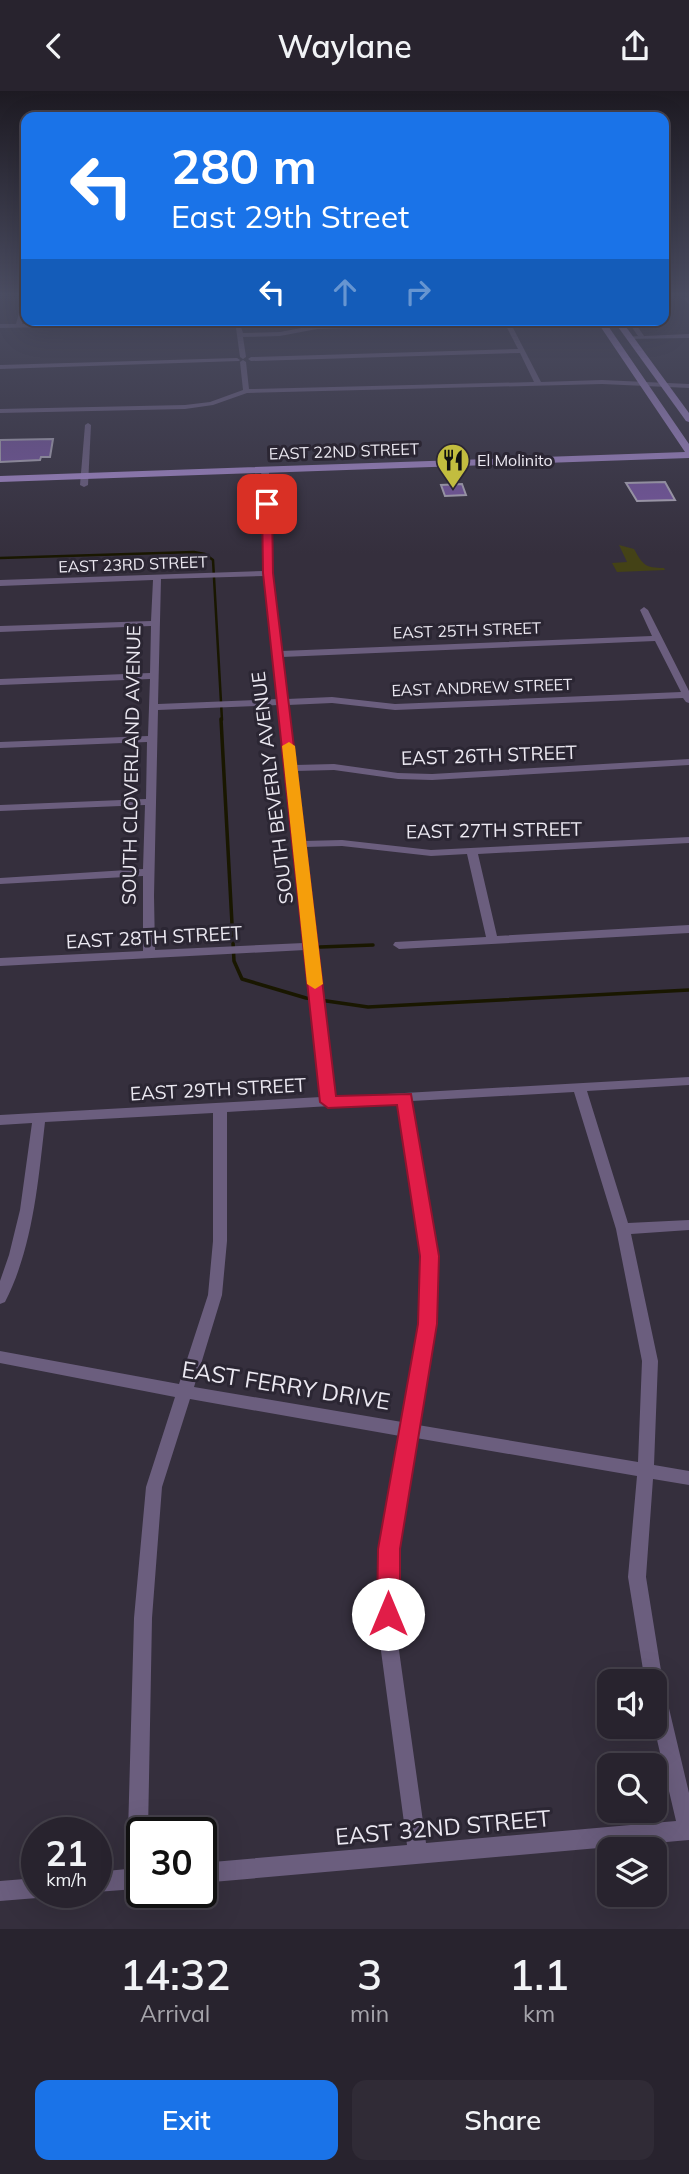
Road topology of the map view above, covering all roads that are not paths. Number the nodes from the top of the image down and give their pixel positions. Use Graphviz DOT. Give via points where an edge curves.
graph roads {
  1 [pos="245,383"];
  2 [pos="538,383"];
  3 [pos="643,383"];
  4 [pos="666,385"];
  5 [pos="689,386"];
  6 [pos="246,391"];
  7 [pos="125,409"];
  8 [pos="47,410"];
  9 [pos="0,411"];
  10 [pos="689,419"];
  11 [pos="88,425"];
  12 [pos="689,453"];
  13 [pos="689,464"];
  14 [pos="265,474"];
  15 [pos="0,479"];
  16 [pos="84,480"];
  17 [pos="0,487"];
  18 [pos="268,573"];
  19 [pos="157,578"];
  20 [pos="0,583"];
  21 [pos="644,610"];
  22 [pos="156,623"];
  23 [pos="0,629"];
  24 [pos="657,638"];
  25 [pos="278,654"];
  26 [pos="153,676"];
  27 [pos="0,682"];
  28 [pos="687,698"];
  29 [pos="284,702"];
  30 [pos="153,707"];
  31 [pos="152,739"];
  32 [pos="0,745"];
  33 [pos="689,762"];
  34 [pos="291,768"];
  35 [pos="151,802"];
  36 [pos="0,808"];
  37 [pos="689,841"];
  38 [pos="300,844"];
  39 [pos="472,851"];
  40 [pos="149,873"];
  41 [pos="0,881"];
  42 [pos="689,929"];
  43 [pos="492,939"];
  44 [pos="399,945"];
  45 [pos="310,946"];
  46 [pos="149,954"];
  47 [pos="0,962"];
  48 [pos="689,1081"];
  49 [pos="580,1089"];
  50 [pos="405,1098"];
  51 [pos="328,1102"];
  52 [pos="220,1109"];
  53 [pos="39,1118"];
  54 [pos="0,1120"];
  55 [pos="689,1225"];
  56 [pos="623,1229"];
  57 [pos="0,1298"];
  58 [pos="0,1357"];
  59 [pos="185,1392"];
  60 [pos="407,1428"];
  61 [pos="646,1470"];
  62 [pos="689,1478"];
  63 [pos="652,1669"];
  64 [pos="667,1738"];
  65 [pos="140,1817"];
  66 [pos="689,1830"];
  67 [pos="418,1854"];
  68 [pos="217,1872"];
  69 [pos="21,1889"];
  70 [pos="0,1891"];
  1 -- 6 [label="street"];
  2 -- 3 [label="street"];
  2 -- 6 [label="street"];
  3 -- 4 [label="street"];
  3 -- 12 [label="main road"];
  4 -- 5 [label="street"];
  4 -- 10 [label="main road"];
  6 -- 7 [label="street" via="211,404"];
  7 -- 8 [label="street"];
  7 -- 11 [label="street"];
  8 -- 9 [label="street"];
  8 -- 11 [label="street" via="74,416"];
  11 -- 16 [label="street"];
  12 -- 14 [label="main road, EAST 22ND STREET"];
  13 -- 14 [label="main road, EAST 22ND STREET"];
  14 -- 16 [label="main road, EAST 22ND STREET"];
  14 -- 18 [label="street, SOUTH BEVERLY AVENUE"];
  15 -- 16 [label="main road, EAST 22ND STREET"];
  16 -- 17 [label="main road, EAST 22ND STREET"];
  18 -- 19 [label="street, EAST 23RD STREET"];
  18 -- 25 [label="street, SOUTH BEVERLY AVENUE"];
  19 -- 20 [label="street, EAST 23RD STREET"];
  19 -- 22 [label="street, SOUTH CLOVERLAND AVENUE"];
  21 -- 24 [label="street"];
  22 -- 23 [label="street"];
  22 -- 26 [label="street, SOUTH CLOVERLAND AVENUE"];
  24 -- 25 [label="street, EAST 25TH STREET"];
  24 -- 28 [label="street"];
  25 -- 29 [label="street, SOUTH BEVERLY AVENUE"];
  26 -- 27 [label="street"];
  26 -- 30 [label="street, SOUTH CLOVERLAND AVENUE"];
  28 -- 29 [label="street, EAST ANDREW STREET" via="395,707 332,700"];
  29 -- 30 [label="street, EAST ANDREW STREET"];
  29 -- 34 [label="street, SOUTH BEVERLY AVENUE"];
  30 -- 31 [label="street, SOUTH CLOVERLAND AVENUE"];
  31 -- 32 [label="street"];
  31 -- 35 [label="street, SOUTH CLOVERLAND AVENUE"];
  33 -- 34 [label="street, EAST 26TH STREET" via="432,777 334,767"];
  34 -- 38 [label="street, SOUTH BEVERLY AVENUE"];
  35 -- 36 [label="street"];
  35 -- 40 [label="street, SOUTH CLOVERLAND AVENUE"];
  37 -- 39 [label="street, EAST 27TH STREET"];
  38 -- 39 [label="street, EAST 27TH STREET" via="342,843 431,853"];
  38 -- 45 [label="street, SOUTH BEVERLY AVENUE"];
  39 -- 43 [label="street"];
  40 -- 41 [label="street"];
  40 -- 46 [label="street, SOUTH CLOVERLAND AVENUE"];
  42 -- 43 [label="street"];
  43 -- 44 [label="street"];
  45 -- 46 [label="street, EAST 28TH STREET"];
  45 -- 51 [label="street, SOUTH BEVERLY AVENUE"];
  46 -- 47 [label="street, EAST 28TH STREET"];
  48 -- 49 [label="street, EAST 29TH STREET"];
  49 -- 50 [label="street, EAST 29TH STREET"];
  49 -- 56 [label="street"];
  50 -- 51 [label="street, EAST 29TH STREET"];
  50 -- 60 [label="street" via="430,1256 427,1324"];
  51 -- 52 [label="street, EAST 29TH STREET"];
  52 -- 53 [label="street, EAST 29TH STREET"];
  52 -- 59 [label="street" via="220,1241 215,1295"];
  53 -- 54 [label="street, EAST 29TH STREET"];
  53 -- 57 [label="street" via="25,1222"];
  55 -- 56 [label="street"];
  56 -- 61 [label="street" via="649,1361"];
  58 -- 59 [label="street, EAST FERRY DRIVE"];
  59 -- 60 [label="street, EAST FERRY DRIVE"];
  59 -- 65 [label="street" via="154,1487 143,1618"];
  60 -- 61 [label="street, EAST FERRY DRIVE"];
  60 -- 67 [label="street" via="389,1549 388,1636"];
  61 -- 62 [label="street, EAST FERRY DRIVE"];
  61 -- 63 [label="street" via="637,1577"];
  64 -- 66 [label="street"];
  66 -- 67 [label="street, EAST 32ND STREET"];
  67 -- 68 [label="street, EAST 32ND STREET"];
  69 -- 70 [label="street"];
}
